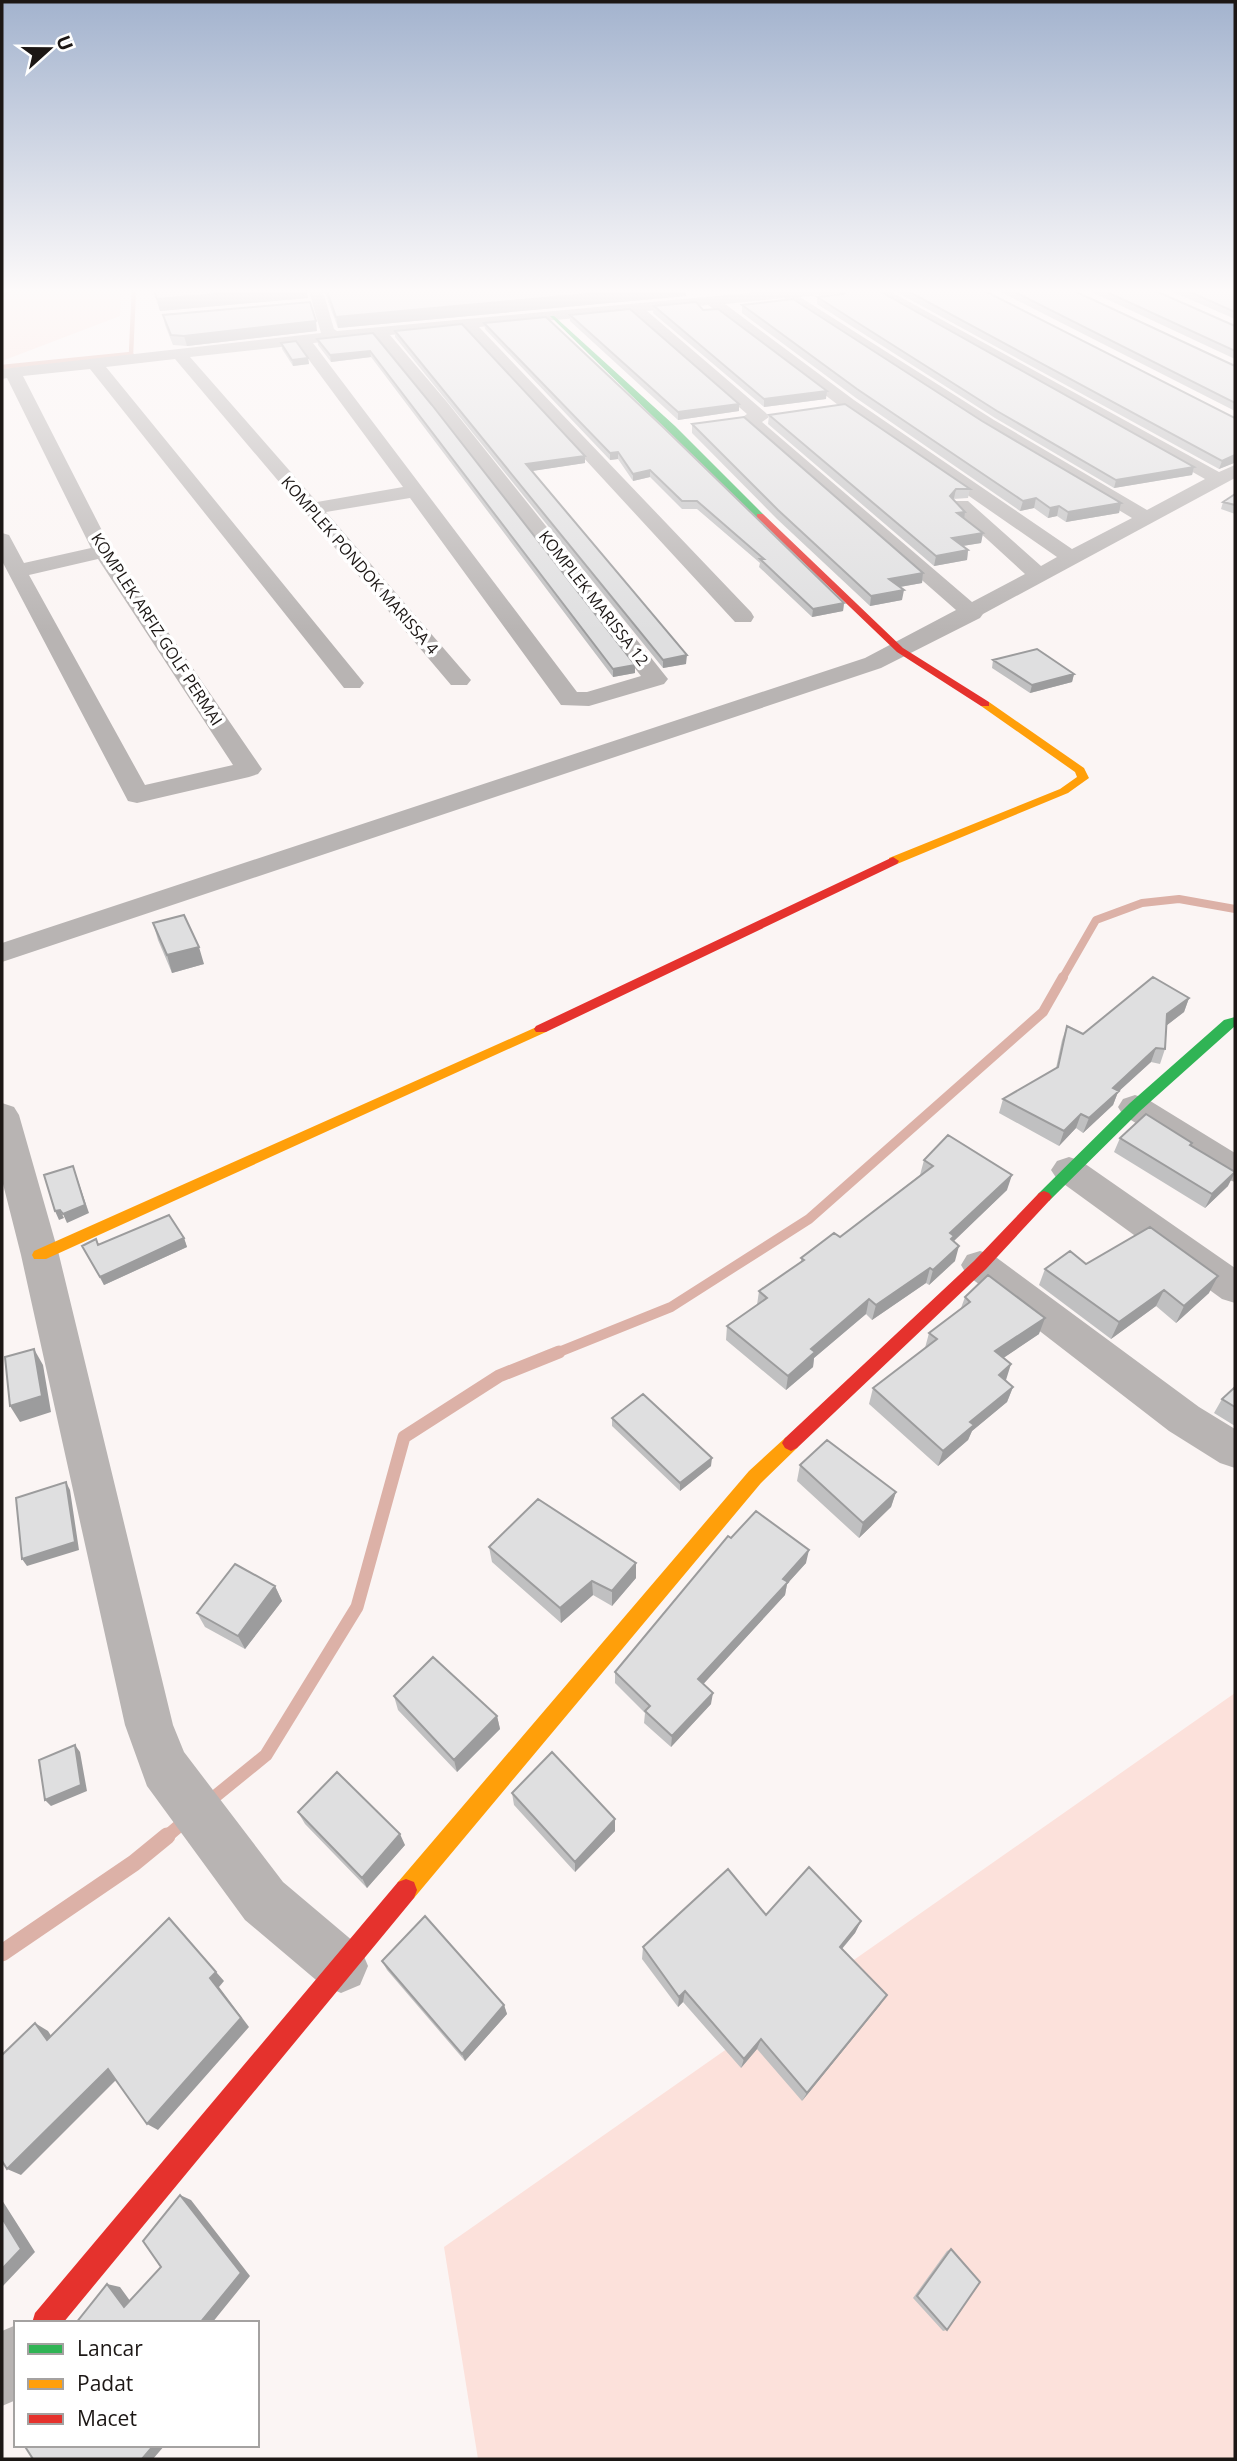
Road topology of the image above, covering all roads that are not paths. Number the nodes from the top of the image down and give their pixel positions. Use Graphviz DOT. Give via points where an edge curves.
graph roads {
  1 [pos="23,403"];
  2 [pos="127,403"];
  3 [pos="220,403"];
  4 [pos="349,403"];
  5 [pos="439,403"];
  6 [pos="542,403"];
  7 [pos="645,403"];
  8 [pos="738,403"];
  9 [pos="955,403"];
  10 [pos="1088,403"];
  11 [pos="848,404"];
  12 [pos="823,408"];
  13 [pos="698,425"];
  14 [pos="672,428"];
  15 [pos="1227,475"];
  16 [pos="415,491"];
  17 [pos="312,509"];
  18 [pos="1146,517"];
  19 [pos="2,539"];
  20 [pos="103,552"];
  21 [pos="1070,557"];
  22 [pos="17,571"];
  23 [pos="1039,575"];
  24 [pos="972,613"];
  25 [pos="743,617"];
  26 [pos="900,650"];
  27 [pos="459,680"];
  28 [pos="352,683"];
  29 [pos="2,953"];
  30 [pos="1235,1021"];
  31 [pos="1135,1107"];
  32 [pos="2,1115"];
  33 [pos="1235,1169"];
  34 [pos="1069,1170"];
  35 [pos="40,1255"];
  36 [pos="980,1265"];
  37 [pos="1235,1288"];
  38 [pos="1235,1450"];
  39 [pos="341,1966"];
  40 [pos="47,2321"];
  41 [pos="14,2359"];
  42 [pos="2,2374"];
  1 -- 20 [label="street, KOMPLEK ARFIZ GOLF PERMAI"];
  2 -- 28 [label="street"];
  3 -- 17 [label="street, KOMPLEK PONDOK MARISSA 4"];
  4 -- 16 [label="street, KOMPLEK MARISSA 12"];
  5 -- 16 [label="street, KOMPLEK MARISSA 12" via="656,679 589,699 570,700"];
  6 -- 25 [label="street"];
  7 -- 14 [label="street"];
  8 -- 24 [label="street"];
  9 -- 18 [label="street"];
  10 -- 15 [label="street"];
  11 -- 12 [label="street"];
  11 -- 21 [label="street"];
  11 -- 23 [label="street"];
  13 -- 14 [label="street"];
  14 -- 26 [label="street"];
  15 -- 18 [label="street"];
  16 -- 17 [label="street"];
  17 -- 27 [label="street, KOMPLEK PONDOK MARISSA 4"];
  18 -- 21 [label="street"];
  19 -- 22 [label="street"];
  20 -- 22 [label="street"];
  20 -- 22 [label="street, KOMPLEK ARFIZ GOLF PERMAI" via="249,769 136,795"];
  21 -- 23 [label="street"];
  23 -- 24 [label="street"];
  24 -- 26 [label="street"];
  26 -- 29 [label="street" via="844,675"];
  26 -- 35 [label="street" via="1023,729 1080,771 1083,778 1064,791 884,865 540,1030"];
  30 -- 31 [label="street"];
  31 -- 33 [label="street"];
  31 -- 34 [label="street"];
  32 -- 35 [label="street"];
  34 -- 36 [label="street"];
  34 -- 37 [label="street"];
  35 -- 39 [label="street" via="149,1725 165,1768 264,1901"];
  36 -- 38 [label="street" via="1184,1419"];
  36 -- 39 [label="street" via="755,1477"];
  39 -- 40 [label="street"];
  41 -- 42 [label="street"];
}
